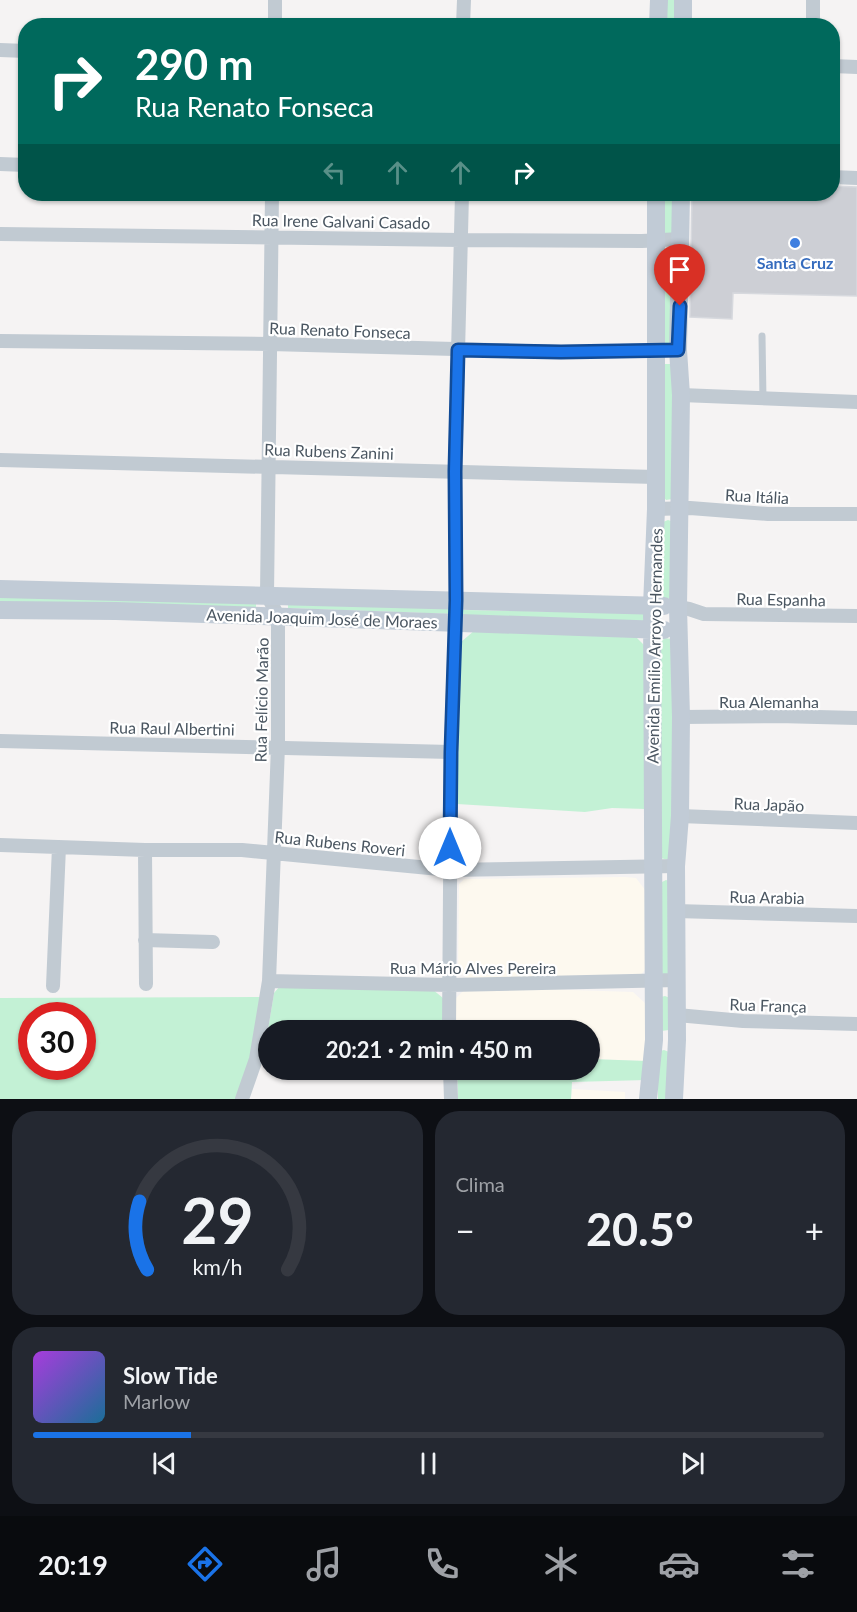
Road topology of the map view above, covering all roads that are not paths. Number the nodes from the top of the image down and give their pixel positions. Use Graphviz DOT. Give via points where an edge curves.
graph roads {
  1 [pos="275,0"];
  2 [pos="464,0"];
  3 [pos="659,0"];
  4 [pos="683,0"];
  5 [pos="813,0"];
  6 [pos="275,18"];
  7 [pos="463,18"];
  8 [pos="658,18"];
  9 [pos="683,18"];
  10 [pos="813,18"];
  11 [pos="0,50"];
  12 [pos="18,51"];
  13 [pos="840,66"];
  14 [pos="857,67"];
  15 [pos="0,165"];
  16 [pos="18,165"];
  17 [pos="840,177"];
  18 [pos="857,178"];
  19 [pos="272,201"];
  20 [pos="462,201"];
  21 [pos="656,201"];
  22 [pos="681,201"];
  23 [pos="0,234"];
  24 [pos="271,236"];
  25 [pos="656,239"];
  26 [pos="681,239"];
  27 [pos="461,240"];
  28 [pos="762,336"];
  29 [pos="0,341"];
  30 [pos="270,344"];
  31 [pos="656,349"];
  32 [pos="458,350"];
  33 [pos="678,350"];
  34 [pos="681,395"];
  35 [pos="763,400"];
  36 [pos="857,402"];
  37 [pos="0,460"];
  38 [pos="268,466"];
  39 [pos="455,471"];
  40 [pos="656,477"];
  41 [pos="680,508"];
  42 [pos="656,509"];
  43 [pos="857,514"];
  44 [pos="0,588"];
  45 [pos="267,596"];
  46 [pos="456,600"];
  47 [pos="652,606"];
  48 [pos="678,607"];
  49 [pos="0,610"];
  50 [pos="704,614"];
  51 [pos="278,616"];
  52 [pos="857,616"];
  53 [pos="455,623"];
  54 [pos="679,628"];
  55 [pos="653,630"];
  56 [pos="681,717"];
  57 [pos="857,718"];
  58 [pos="0,741"];
  59 [pos="278,746"];
  60 [pos="451,752"];
  61 [pos="680,816"];
  62 [pos="857,823"];
  63 [pos="0,845"];
  64 [pos="59,847"];
  65 [pos="145,850"];
  66 [pos="272,853"];
  67 [pos="653,866"];
  68 [pos="676,866"];
  69 [pos="450,870"];
  70 [pos="676,911"];
  71 [pos="857,916"];
  72 [pos="145,940"];
  73 [pos="213,942"];
  74 [pos="654,980"];
  75 [pos="677,980"];
  76 [pos="269,981"];
  77 [pos="146,984"];
  78 [pos="449,985"];
  79 [pos="53,986"];
  80 [pos="677,1015"];
  81 [pos="266,1020"];
  82 [pos="449,1020"];
  83 [pos="857,1024"];
  84 [pos="654,1040"];
  85 [pos="677,1040"];
  86 [pos="258,1067"];
  87 [pos="450,1080"];
  88 [pos="242,1099"];
  89 [pos="451,1099"];
  90 [pos="648,1099"];
  91 [pos="674,1099"];
  1 -- 6 [label="street"];
  2 -- 7 [label="street"];
  3 -- 8 [label="main road"];
  4 -- 9 [label="main road"];
  5 -- 10 [label="street"];
  11 -- 12 [label="street"];
  13 -- 14 [label="street"];
  15 -- 16 [label="street"];
  17 -- 18 [label="street"];
  19 -- 24 [label="street, Rua Felício Marão"];
  20 -- 27 [label="street"];
  21 -- 25 [label="main road, Avenida Emílio Arroyo Hernandes"];
  22 -- 26 [label="main road, Avenida Emílio Arroyo Hernandes"];
  23 -- 24 [label="street, Rua Irene Galvani Casado"];
  24 -- 27 [label="street, Rua Irene Galvani Casado"];
  24 -- 30 [label="street, Rua Felício Marão"];
  25 -- 26 [label="street, Rua Irene Galvani Casado"];
  25 -- 27 [label="street, Rua Irene Galvani Casado"];
  25 -- 31 [label="main road, Avenida Emílio Arroyo Hernandes"];
  26 -- 33 [label="main road, Avenida Emílio Arroyo Hernandes"];
  27 -- 32 [label="street"];
  28 -- 35 [label="lane"];
  29 -- 30 [label="street, Rua Renato Fonseca"];
  30 -- 32 [label="street, Rua Renato Fonseca"];
  30 -- 38 [label="street, Rua Felício Marão"];
  31 -- 32 [label="street, Rua Renato Fonseca"];
  31 -- 33 [label="street, Rua Renato Fonseca"];
  31 -- 40 [label="main road, Avenida Emílio Arroyo Hernandes"];
  32 -- 39 [label="street"];
  33 -- 34 [label="main road, Avenida Emílio Arroyo Hernandes"];
  34 -- 35 [label="street"];
  34 -- 41 [label="main road, Avenida Emílio Arroyo Hernandes"];
  35 -- 36 [label="street"];
  37 -- 38 [label="street, Rua Rubens Zanini"];
  38 -- 39 [label="street, Rua Rubens Zanini"];
  38 -- 45 [label="street, Rua Felício Marão"];
  39 -- 40 [label="street, Rua Rubens Zanini"];
  39 -- 46 [label="street"];
  40 -- 42 [label="main road, Avenida Emílio Arroyo Hernandes"];
  41 -- 42 [label="street, Rua Itália"];
  41 -- 43 [label="street, Rua Itália" via="768,514"];
  41 -- 48 [label="main road, Avenida Emílio Arroyo Hernandes"];
  42 -- 47 [label="main road, Avenida Emílio Arroyo Hernandes"];
  44 -- 45 [label="main road, Avenida Joaquim José de Moraes"];
  45 -- 46 [label="main road, Avenida Joaquim José de Moraes"];
  45 -- 51 [label="street, Rua Felício Marão"];
  46 -- 47 [label="main road, Avenida Joaquim José de Moraes"];
  46 -- 53 [label="street"];
  47 -- 48 [label="main road, Avenida Joaquim José de Moraes"];
  47 -- 55 [label="main road, Avenida Emílio Arroyo Hernandes"];
  48 -- 50 [label="street, Rua Espanha"];
  48 -- 54 [label="main road, Avenida Emílio Arroyo Hernandes"];
  49 -- 51 [label="main road, Avenida Joaquim José de Moraes"];
  50 -- 52 [label="street, Rua Espanha"];
  50 -- 54 [label="street, Rua Espanha"];
  51 -- 53 [label="main road, Avenida Joaquim José de Moraes"];
  51 -- 59 [label="street, Rua Felício Marão"];
  53 -- 55 [label="main road, Avenida Joaquim José de Moraes"];
  53 -- 60 [label="street"];
  54 -- 55 [label="main road, Avenida Joaquim José de Moraes"];
  54 -- 56 [label="main road, Avenida Emílio Arroyo Hernandes"];
  55 -- 67 [label="main road, Avenida Emílio Arroyo Hernandes"];
  56 -- 57 [label="street, Rua Alemanha"];
  56 -- 61 [label="main road, Avenida Emílio Arroyo Hernandes"];
  58 -- 59 [label="street, Rua Raul Albertini"];
  59 -- 60 [label="street, Rua Raul Albertini"];
  59 -- 66 [label="street, Rua Felício Marão"];
  60 -- 69 [label="street"];
  61 -- 62 [label="street, Rua Japão"];
  61 -- 68 [label="main road, Avenida Emílio Arroyo Hernandes"];
  63 -- 64 [label="street, Rua Rubens Roveri"];
  64 -- 65 [label="street, Rua Rubens Roveri"];
  64 -- 79 [label="street"];
  65 -- 66 [label="street, Rua Rubens Roveri"];
  65 -- 72 [label="street"];
  66 -- 69 [label="street, Rua Rubens Roveri"];
  66 -- 76 [label="street, Rua Felício Marão"];
  67 -- 68 [label="street, Rua Rubens Roveri"];
  67 -- 69 [label="street, Rua Rubens Roveri"];
  67 -- 74 [label="main road, Avenida Emílio Arroyo Hernandes"];
  68 -- 70 [label="main road, Avenida Emílio Arroyo Hernandes"];
  69 -- 78 [label="street"];
  70 -- 71 [label="street, Rua Arabia"];
  70 -- 75 [label="main road, Avenida Emílio Arroyo Hernandes"];
  72 -- 73 [label="street"];
  72 -- 77 [label="street"];
  74 -- 75 [label="street, Rua Mário Alves Pereira"];
  74 -- 78 [label="street, Rua Mário Alves Pereira"];
  74 -- 84 [label="main road, Avenida Emílio Arroyo Hernandes"];
  75 -- 80 [label="main road, Avenida Emílio Arroyo Hernandes"];
  76 -- 78 [label="street, Rua Mário Alves Pereira"];
  76 -- 81 [label="street, Rua Felício Marão"];
  78 -- 82 [label="street"];
  80 -- 83 [label="street, Rua França"];
  80 -- 85 [label="main road, Avenida Emílio Arroyo Hernandes"];
  84 -- 85 [label="main road"];
  84 -- 90 [label="main road, Avenida Emílio Arroyo Hernandes"];
  85 -- 91 [label="main road, Avenida Emílio Arroyo Hernandes"];
  86 -- 88 [label="street, Rua Felício Marão"];
  87 -- 89 [label="street"];
}
